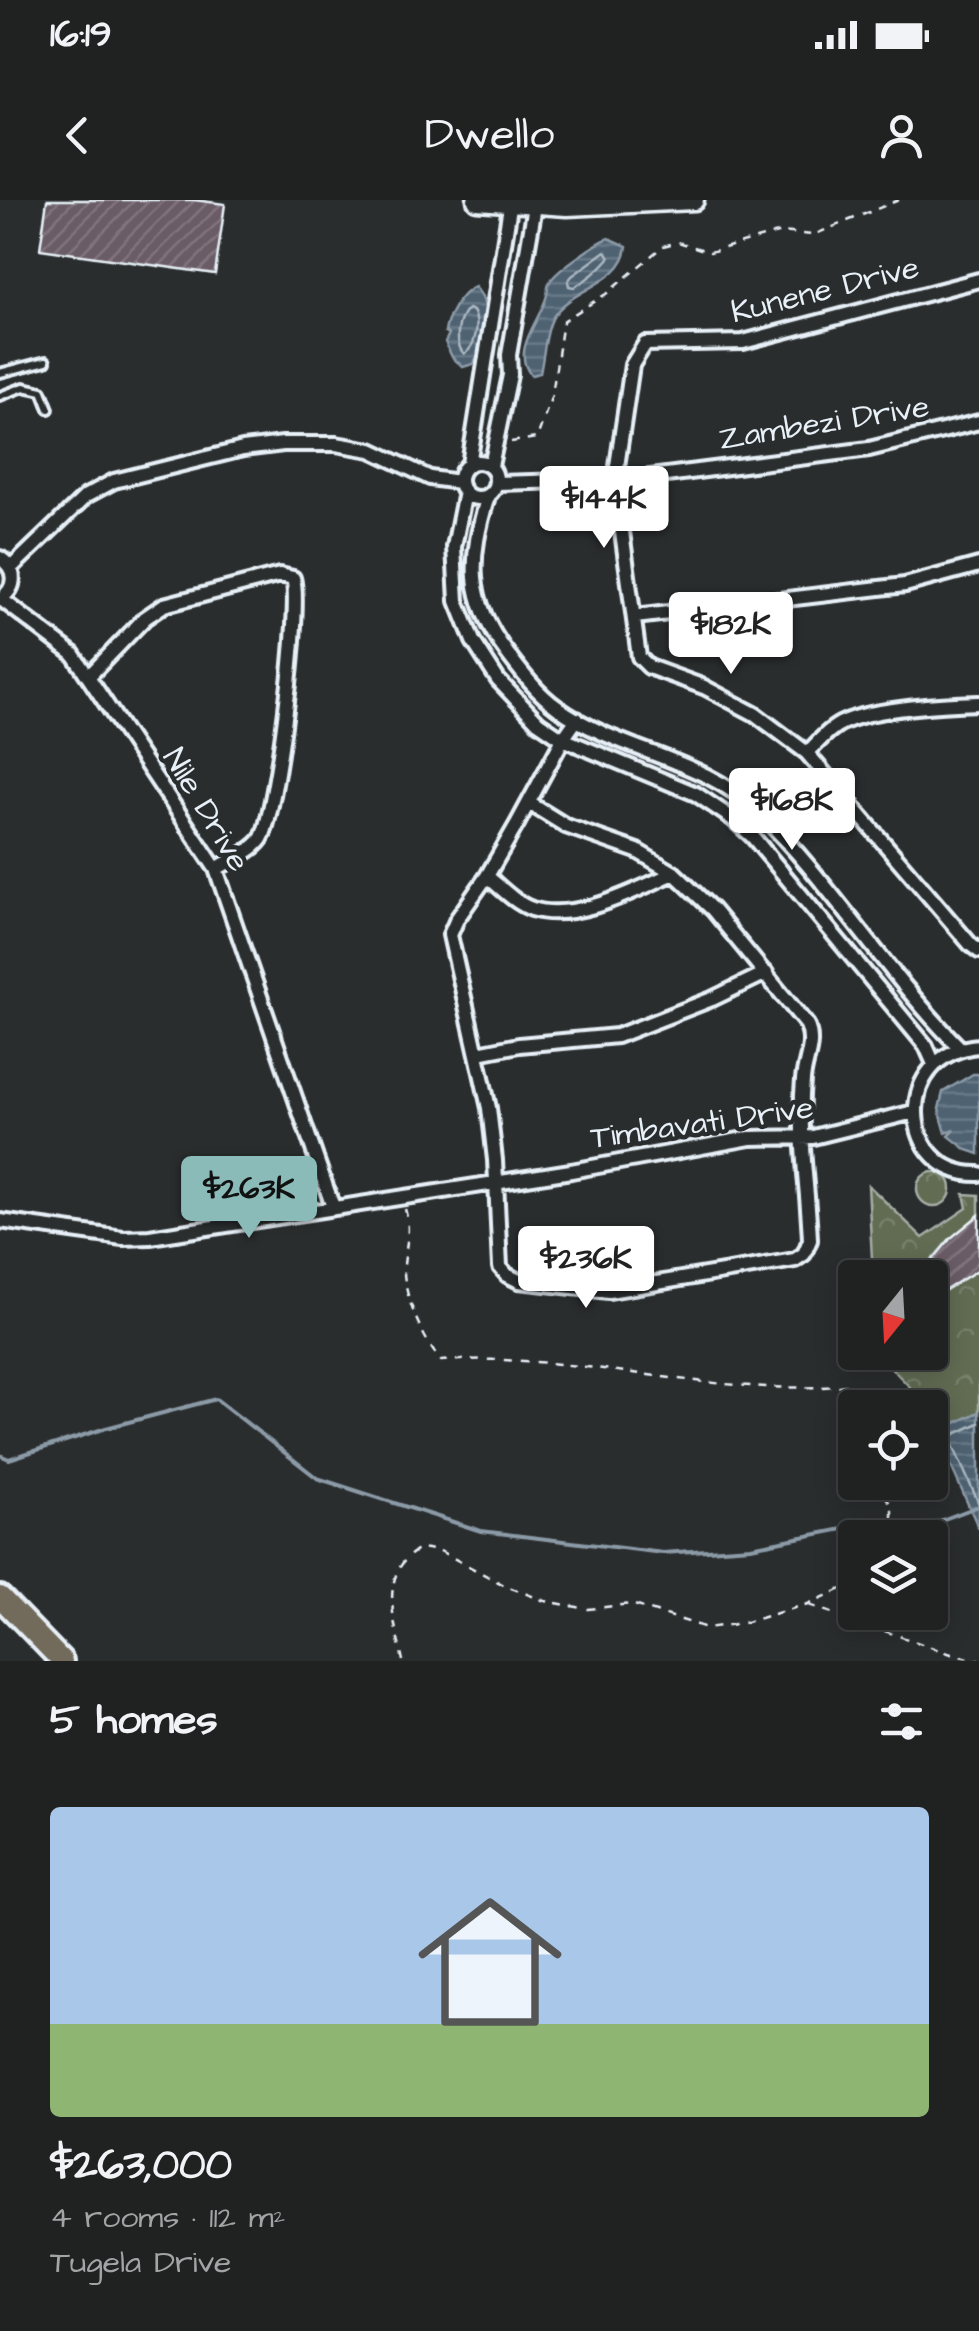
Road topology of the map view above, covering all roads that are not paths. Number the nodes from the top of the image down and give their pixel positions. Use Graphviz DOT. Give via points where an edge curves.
graph roads {
  1 [pos="477,200"];
  2 [pos="694,200"];
  3 [pos="511,202"];
  4 [pos="536,202"];
  5 [pos="979,280"];
  6 [pos="492,333"];
  7 [pos="512,336"];
  8 [pos="46,361"];
  9 [pos="0,374"];
  10 [pos="0,396"];
  11 [pos="49,409"];
  12 [pos="979,422"];
  13 [pos="476,424"];
  14 [pos="500,429"];
  15 [pos="469,464"];
  16 [pos="491,466"];
  17 [pos="616,480"];
  18 [pos="496,483"];
  19 [pos="462,487"];
  20 [pos="488,496"];
  21 [pos="5,563"];
  22 [pos="979,564"];
  23 [pos="1,599"];
  24 [pos="634,617"];
  25 [pos="90,675"];
  26 [pos="979,702"];
  27 [pos="577,719"];
  28 [pos="563,739"];
  29 [pos="807,753"];
  30 [pos="529,803"];
  31 [pos="216,869"];
  32 [pos="674,873"];
  33 [pos="487,876"];
  34 [pos="979,951"];
  35 [pos="766,973"];
  36 [pos="979,1046"];
  37 [pos="961,1048"];
  38 [pos="478,1053"];
  39 [pos="934,1064"];
  40 [pos="914,1112"];
  41 [pos="803,1139"];
  42 [pos="979,1174"];
  43 [pos="497,1182"];
  44 [pos="333,1207"];
  45 [pos="0,1221"];
  46 [pos="0,1597"];
  47 [pos="62,1661"];
  1 -- 3 [label="main road"];
  2 -- 4 [label="main road"];
  3 -- 4 [label="main road"];
  3 -- 6 [label="street"];
  4 -- 7 [label="street"];
  5 -- 17 [label="street, Kunene Drive" via="743,342 645,344 632,366"];
  6 -- 7 [label="street"];
  6 -- 13 [label="street"];
  7 -- 14 [label="street"];
  8 -- 9 [label="lane"];
  10 -- 11 [label="lane" via="32,387 42,390"];
  12 -- 17 [label="street, Zambezi Drive" via="869,449"];
  13 -- 14 [label="street"];
  13 -- 15 [label="street"];
  14 -- 16 [label="street"];
  15 -- 16 [label="street"];
  15 -- 19 [label="street" via="460,475"];
  16 -- 18 [label="street"];
  17 -- 18 [label="street, Zambezi Drive"];
  17 -- 24 [label="street"];
  18 -- 20 [label="street"];
  19 -- 20 [label="street" via="473,498"];
  19 -- 21 [label="street" via="356,446 234,451 95,489"];
  19 -- 28 [label="street" via="454,547 457,601 498,680"];
  20 -- 27 [label="street" via="473,564 478,603 520,671"];
  21 -- 23 [label="street" via="11,588"];
  22 -- 24 [label="street" via="906,585"];
  23 -- 25 [label="street, Nile Drive" via="63,645"];
  24 -- 29 [label="street" via="644,663 755,714"];
  25 -- 31 [label="street, Nile Drive"];
  25 -- 31 [label="street" via="164,605 280,575 293,578 290,674 268,820 256,844"];
  26 -- 29 [label="street" via="851,719"];
  27 -- 28 [label="street"];
  27 -- 37 [label="street" via="691,766 750,805"];
  28 -- 30 [label="street"];
  28 -- 39 [label="street" via="696,794 752,836 920,1038"];
  29 -- 34 [label="street"];
  30 -- 32 [label="street"];
  30 -- 33 [label="street"];
  31 -- 44 [label="street, Nile Drive"];
  32 -- 33 [label="street" via="597,905 546,911 526,907"];
  32 -- 35 [label="street"];
  33 -- 38 [label="street" via="456,918 449,942"];
  35 -- 38 [label="street" via="617,1036"];
  35 -- 41 [label="street" via="811,1036 802,1084"];
  36 -- 37 [label="street"];
  37 -- 39 [label="street"];
  38 -- 43 [label="street"];
  39 -- 40 [label="street" via="916,1094"];
  40 -- 41 [label="street, Timbavati Drive"];
  40 -- 42 [label="street" via="931,1154 950,1168"];
  41 -- 43 [label="street, Timbavati Drive" via="750,1138"];
  41 -- 43 [label="street" via="810,1240 801,1257 618,1290 529,1283 503,1272"];
  43 -- 44 [label="street, Timbavati Drive"];
  44 -- 45 [label="street, Timbavati Drive" via="130,1238"];
  46 -- 47 [label="main road"];
}
